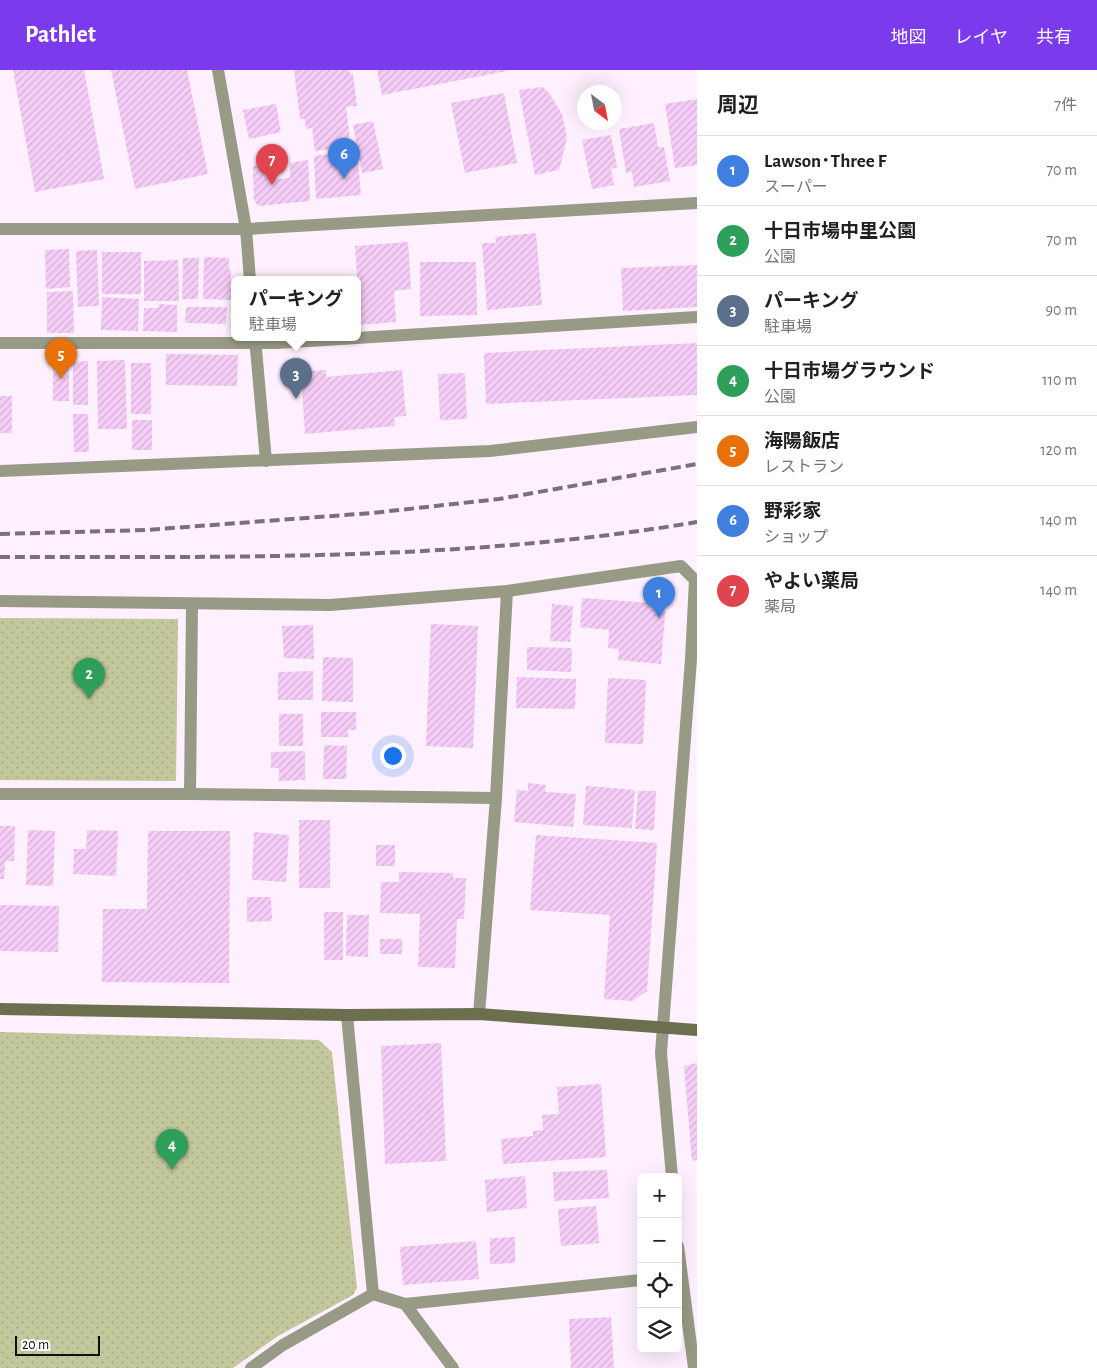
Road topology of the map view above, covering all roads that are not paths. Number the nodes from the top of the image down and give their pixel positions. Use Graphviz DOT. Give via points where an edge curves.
graph roads {
  1 [pos="218,70"];
  2 [pos="697,203"];
  3 [pos="0,229"];
  4 [pos="246,229"];
  5 [pos="250,276"];
  6 [pos="697,317"];
  7 [pos="361,335"];
  8 [pos="255,341"];
  9 [pos="0,343"];
  10 [pos="697,427"];
  11 [pos="266,461"];
  12 [pos="0,471"];
  13 [pos="507,591"];
  14 [pos="0,601"];
  15 [pos="192,604"];
  16 [pos="694,659"];
  17 [pos="0,794"];
  18 [pos="190,794"];
  19 [pos="496,798"];
  20 [pos="0,1009"];
  21 [pos="479,1014"];
  22 [pos="347,1015"];
  23 [pos="662,1028"];
  24 [pos="697,1030"];
  25 [pos="672,1173"];
  26 [pos="637,1280"];
  27 [pos="682,1289"];
  28 [pos="373,1294"];
  29 [pos="405,1304"];
  30 [pos="251,1368"];
  31 [pos="453,1368"];
  32 [pos="694,1368"];
  1 -- 4 [label="street"];
  2 -- 4 [label="street"];
  3 -- 4 [label="street"];
  4 -- 5 [label="street"];
  6 -- 7 [label="street"];
  8 -- 9 [label="street"];
  8 -- 11 [label="street"];
  10 -- 11 [label="street" via="490,451"];
  11 -- 12 [label="street"];
  13 -- 15 [label="street" via="330,605"];
  13 -- 16 [label="street" via="681,566 695,580"];
  13 -- 19 [label="street"];
  14 -- 15 [label="street"];
  15 -- 18 [label="street"];
  16 -- 23 [label="street"];
  17 -- 18 [label="street"];
  18 -- 19 [label="street"];
  19 -- 21 [label="street"];
  20 -- 22 [label="street"];
  21 -- 22 [label="street"];
  21 -- 23 [label="street"];
  22 -- 28 [label="street"];
  23 -- 24 [label="street"];
  23 -- 25 [label="street" via="661,1053"];
  26 -- 29 [label="street"];
  27 -- 32 [label="street"];
  28 -- 29 [label="street"];
  28 -- 30 [label="street" via="283,1345"];
  29 -- 31 [label="street"];
}
